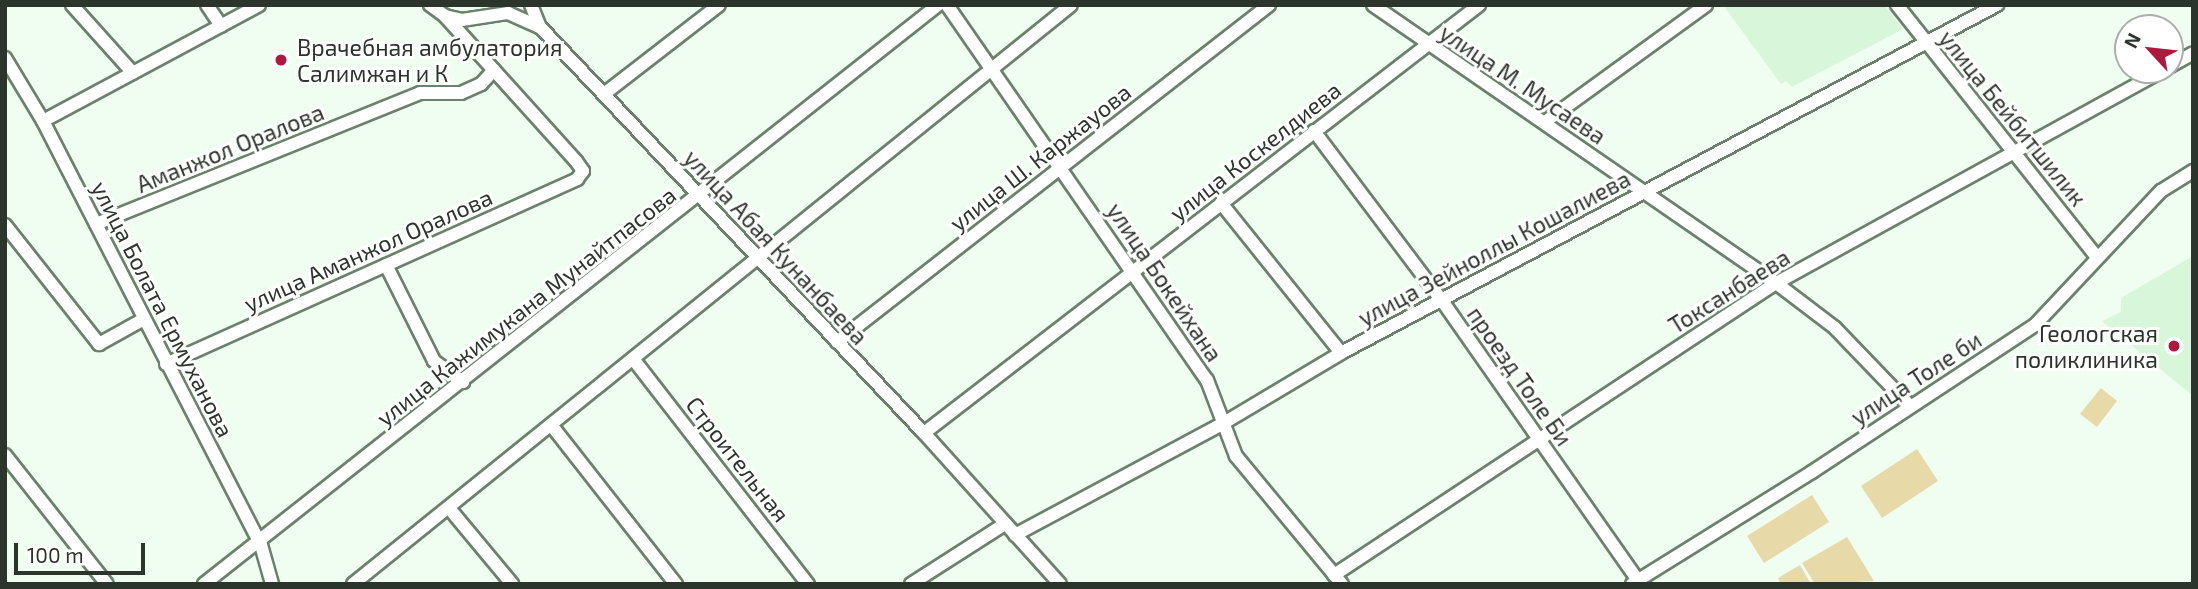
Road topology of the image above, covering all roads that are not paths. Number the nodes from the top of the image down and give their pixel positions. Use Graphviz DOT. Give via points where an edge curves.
graph roads {
  1 [pos="72,5"];
  2 [pos="208,5"];
  3 [pos="259,5"];
  4 [pos="430,5"];
  5 [pos="531,5"];
  6 [pos="719,5"];
  7 [pos="938,5"];
  8 [pos="947,5"];
  9 [pos="1071,5"];
  10 [pos="1269,5"];
  11 [pos="1373,5"];
  12 [pos="1479,5"];
  13 [pos="1706,5"];
  14 [pos="1898,5"];
  15 [pos="1997,5"];
  16 [pos="511,9"];
  17 [pos="445,16"];
  18 [pos="221,26"];
  19 [pos="540,27"];
  20 [pos="1926,43"];
  21 [pos="1427,45"];
  22 [pos="5,58"];
  23 [pos="494,70"];
  24 [pos="993,70"];
  25 [pos="133,73"];
  26 [pos="10,77"];
  27 [pos="2138,84"];
  28 [pos="604,94"];
  29 [pos="43,121"];
  30 [pos="1545,122"];
  31 [pos="1314,131"];
  32 [pos="2014,154"];
  33 [pos="1062,166"];
  34 [pos="2193,170"];
  35 [pos="1643,192"];
  36 [pos="699,197"];
  37 [pos="1221,203"];
  38 [pos="96,224"];
  39 [pos="5,225"];
  40 [pos="2097,257"];
  41 [pos="757,260"];
  42 [pos="386,265"];
  43 [pos="1132,272"];
  44 [pos="1776,283"];
  45 [pos="1443,302"];
  46 [pos="144,320"];
  47 [pos="837,342"];
  48 [pos="1341,354"];
  49 [pos="634,360"];
  50 [pos="166,364"];
  51 [pos="463,382"];
  52 [pos="1910,405"];
  53 [pos="1222,424"];
  54 [pos="552,426"];
  55 [pos="924,433"];
  56 [pos="1539,440"];
  57 [pos="5,455"];
  58 [pos="449,508"];
  59 [pos="1005,524"];
  60 [pos="1015,535"];
  61 [pos="258,539"];
  62 [pos="1338,579"];
  63 [pos="1635,582"];
  64 [pos="107,584"];
  65 [pos="204,584"];
  66 [pos="272,584"];
  67 [pos="354,584"];
  68 [pos="512,584"];
  69 [pos="676,584"];
  70 [pos="808,584"];
  71 [pos="911,584"];
  72 [pos="1060,584"];
  1 -- 25 [label="street"];
  2 -- 18 [label="street"];
  3 -- 18 [label="street"];
  4 -- 17 [label="street"];
  5 -- 19 [label="street"];
  6 -- 28 [label="street"];
  7 -- 36 [label="street, улица Кажимукана Мунайтпасова"];
  8 -- 24 [label="street, улица Бокейхана"];
  9 -- 24 [label="street"];
  10 -- 33 [label="street, улица Ш. Каржауова"];
  11 -- 21 [label="street, улица М. Мусаева"];
  12 -- 21 [label="street, улица Коскелдиева"];
  13 -- 30 [label="street"];
  14 -- 20 [label="street, улица Бейбитшилик"];
  15 -- 20 [label="street, улица Зейноллы Кошалиева"];
  16 -- 17 [label="street, улица Абая Кунанбаева" via="462,20"];
  16 -- 19 [label="street, улица Абая Кунанбаева"];
  17 -- 23 [label="street"];
  18 -- 25 [label="street"];
  19 -- 28 [label="street, улица Абая Кунанбаева"];
  20 -- 32 [label="street, улица Бейбитшилик"];
  20 -- 35 [label="street, улица Зейноллы Кошалиева"];
  21 -- 30 [label="street, улица М. Мусаева"];
  21 -- 31 [label="street, улица Коскелдиева"];
  22 -- 26 [label="street, улица Болата Ермуханова"];
  23 -- 38 [label="street, Аманжол Оралова" via="461,93 420,93"];
  23 -- 42 [label="street, улица Аманжол Оралова" via="583,171 577,179"];
  24 -- 33 [label="street, улица Бокейхана"];
  24 -- 41 [label="street"];
  25 -- 29 [label="street"];
  26 -- 29 [label="street, улица Болата Ермуханова"];
  27 -- 32 [label="street, Токсанбаева"];
  28 -- 36 [label="street, улица Абая Кунанбаева"];
  29 -- 38 [label="street, улица Болата Ермуханова"];
  30 -- 35 [label="street, улица М. Мусаева"];
  31 -- 37 [label="street, улица Коскелдиева"];
  31 -- 45 [label="street, проезд Толе Би"];
  32 -- 40 [label="street, улица Бейбитшилик"];
  32 -- 44 [label="street, Токсанбаева"];
  33 -- 43 [label="street, улица Бокейхана"];
  33 -- 47 [label="street, улица Ш. Каржауова"];
  34 -- 40 [label="street, улица Толе би" via="2161,191"];
  35 -- 44 [label="street, улица М. Мусаева"];
  35 -- 45 [label="street, улица Зейноллы Кошалиева"];
  36 -- 41 [label="street, улица Абая Кунанбаева"];
  36 -- 51 [label="street, улица Кажимукана Мунайтпасова"];
  37 -- 43 [label="street, улица Коскелдиева"];
  37 -- 48 [label="street"];
  38 -- 46 [label="street, улица Болата Ермуханова"];
  39 -- 46 [label="street" via="99,344"];
  40 -- 52 [label="street, улица Толе би" via="2035,325"];
  41 -- 47 [label="street, улица Абая Кунанбаева"];
  41 -- 49 [label="street"];
  42 -- 50 [label="street, улица Аманжол Оралова"];
  42 -- 51 [label="street" via="434,361"];
  43 -- 53 [label="street, улица Бокейхана" via="1207,380"];
  43 -- 55 [label="street, улица Коскелдиева"];
  44 -- 52 [label="street, улица М. Мусаева" via="1835,328"];
  44 -- 56 [label="street, Токсанбаева"];
  45 -- 48 [label="street, улица Зейноллы Кошалиева"];
  45 -- 56 [label="street, проезд Толе Би"];
  46 -- 50 [label="street, улица Болата Ермуханова"];
  47 -- 55 [label="street, улица Абая Кунанбаева"];
  48 -- 53 [label="street, улица Зейноллы Кошалиева"];
  49 -- 54 [label="street"];
  49 -- 70 [label="street, Строительная"];
  50 -- 61 [label="street, улица Болата Ермуханова"];
  51 -- 61 [label="street, улица Кажимукана Мунайтпасова"];
  52 -- 63 [label="street, улица Толе би"];
  53 -- 60 [label="street, улица Зейноллы Кошалиева"];
  53 -- 62 [label="street, улица Бокейхана" via="1236,456"];
  54 -- 58 [label="street"];
  54 -- 69 [label="street"];
  55 -- 59 [label="street, улица Абая Кунанбаева"];
  56 -- 62 [label="street, Токсанбаева"];
  56 -- 63 [label="street, проезд Толе Би"];
  57 -- 64 [label="street"];
  58 -- 67 [label="street"];
  58 -- 68 [label="street"];
  59 -- 60 [label="street, улица Абая Кунанбаева"];
  59 -- 71 [label="street"];
  60 -- 72 [label="street, улица Абая Кунанбаева"];
  61 -- 65 [label="street, улица Кажимукана Мунайтпасова"];
  61 -- 66 [label="street, улица Болата Ермуханова"];
}
